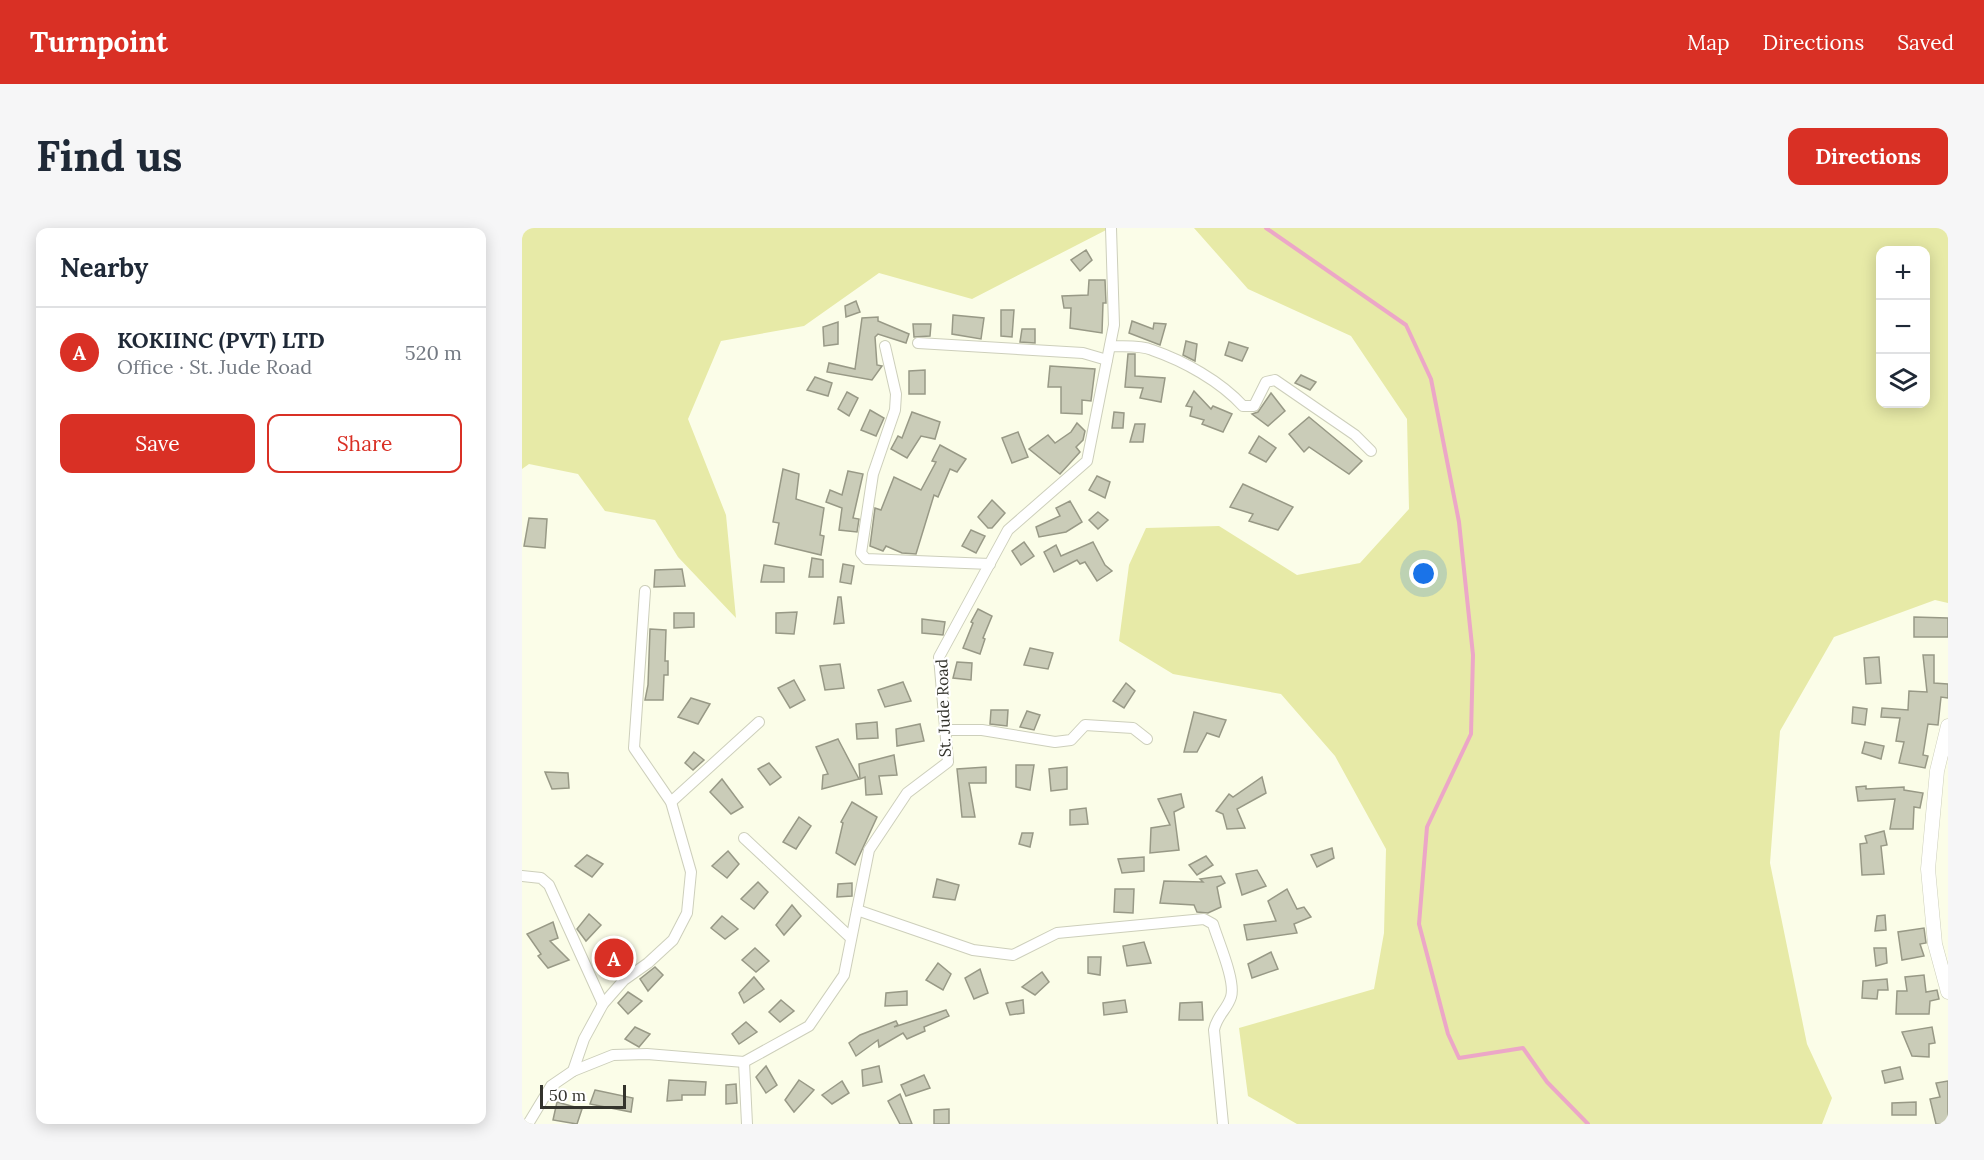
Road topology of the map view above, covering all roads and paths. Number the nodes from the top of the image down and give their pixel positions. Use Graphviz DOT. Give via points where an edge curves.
graph roads {
  1 [pos="1111,228"];
  2 [pos="918,343"];
  3 [pos="885,346"];
  4 [pos="1110,346"];
  5 [pos="1107,360"];
  6 [pos="1371,451"];
  7 [pos="990,564"];
  8 [pos="645,591"];
  9 [pos="759,722"];
  10 [pos="1948,726"];
  11 [pos="945,730"];
  12 [pos="1147,739"];
  13 [pos="671,802"];
  14 [pos="744,838"];
  15 [pos="522,876"];
  16 [pos="857,910"];
  17 [pos="851,938"];
  18 [pos="1948,992"];
  19 [pos="603,1004"];
  20 [pos="744,1062"];
  21 [pos="573,1071"];
  22 [pos="528,1124"];
  23 [pos="747,1124"];
  24 [pos="1223,1124"];
  1 -- 4 [label="street, St. Jude Road" via="1114,326"];
  2 -- 5 [label="street" via="1083,353"];
  3 -- 7 [label="street" via="896,394 895,410 873,474 861,553 866,559"];
  4 -- 5 [label="street, St. Jude Road"];
  4 -- 6 [label="street" via="1150,349 1232,393 1243,406 1254,406 1266,382 1275,380 1355,435"];
  5 -- 7 [label="street, St. Jude Road" via="1088,461 1008,530"];
  7 -- 11 [label="street, St. Jude Road" via="939,657"];
  8 -- 13 [label="street" via="634,748"];
  9 -- 13 [label="street"];
  10 -- 18 [label="street" via="1937,771 1928,869 1935,944"];
  11 -- 12 [label="street" via="982,729 1055,742 1071,740 1085,725 1133,728"];
  11 -- 16 [label="street, St. Jude Road" via="948,762 907,793 870,850"];
  13 -- 19 [label="street" via="691,872 687,913 673,940 624,980"];
  14 -- 17 [label="street"];
  15 -- 19 [label="street" via="541,878 549,885"];
  16 -- 17 [label="street, St. Jude Road"];
  16 -- 24 [label="street" via="973,950 1013,955 1057,933 1204,919 1213,924 1232,988 1230,1000 1216,1017 1214,1030"];
  17 -- 20 [label="street, St. Jude Road" via="844,975 808,1026"];
  19 -- 21 [label="street" via="584,1039"];
  20 -- 21 [label="street" via="613,1055"];
  20 -- 23 [label="street"];
  21 -- 22 [label="street" via="551,1086"];
}
